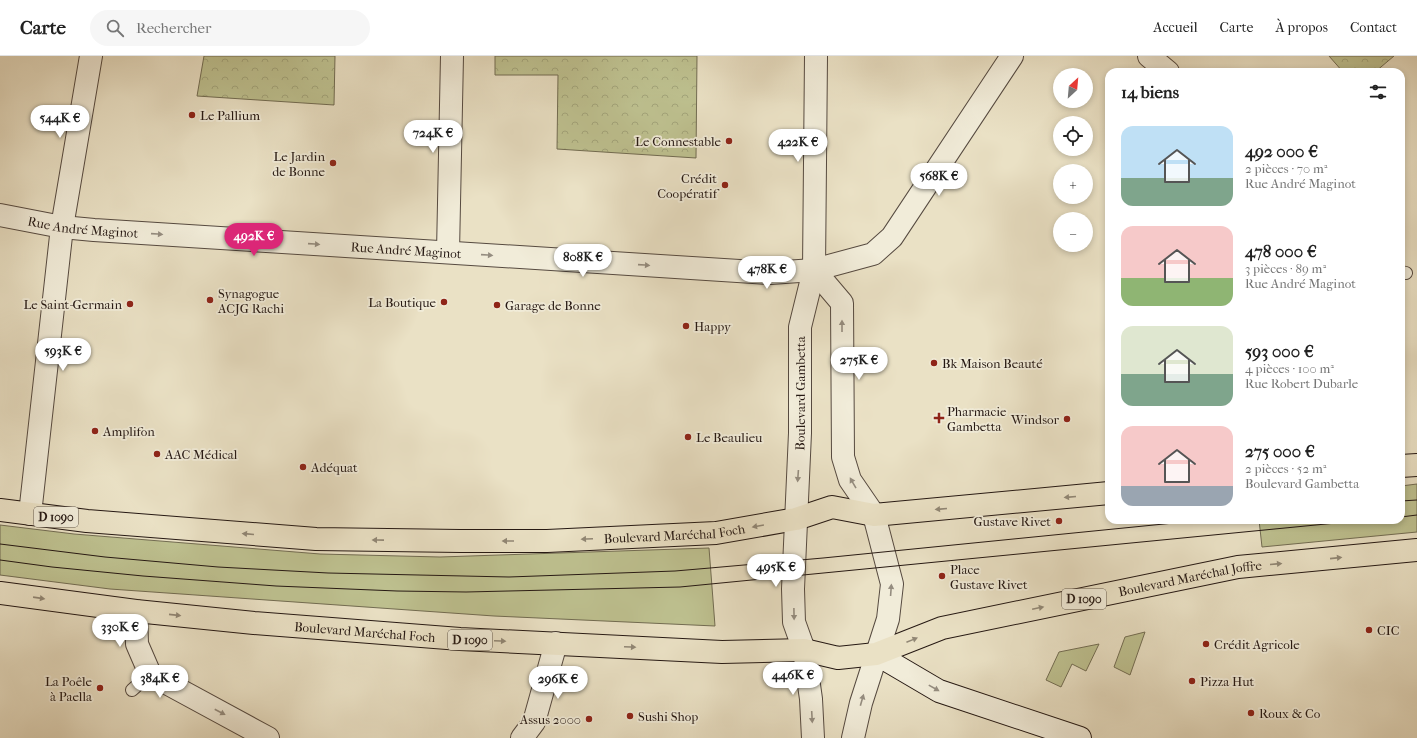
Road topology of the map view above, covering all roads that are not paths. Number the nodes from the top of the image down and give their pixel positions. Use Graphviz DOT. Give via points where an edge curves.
graph roads {
  1 [pos="91,56"];
  2 [pos="452,56"];
  3 [pos="816,56"];
  4 [pos="1012,56"];
  5 [pos="1149,56"];
  6 [pos="1163,68"];
  7 [pos="0,215"];
  8 [pos="62,227"];
  9 [pos="448,252"];
  10 [pos="814,270"];
  11 [pos="1417,464"];
  12 [pos="1405,466"];
  13 [pos="1105,493"];
  14 [pos="0,510"];
  15 [pos="30,514"];
  16 [pos="874,515"];
  17 [pos="796,519"];
  18 [pos="1417,550"];
  19 [pos="0,593"];
  20 [pos="136,611"];
  21 [pos="556,643"];
  22 [pos="804,650"];
  23 [pos="876,654"];
  24 [pos="150,674"];
  25 [pos="132,690"];
  26 [pos="268,738"];
  27 [pos="522,738"];
  28 [pos="813,738"];
  29 [pos="853,738"];
  30 [pos="1080,738"];
  1 -- 8 [label="street"];
  2 -- 9 [label="street"];
  3 -- 10 [label="street, Boulevard Gambetta"];
  4 -- 10 [label="street, Rue André Maginot" via="892,237 873,254"];
  5 -- 6 [label="street"];
  7 -- 8 [label="street, Rue André Maginot"];
  8 -- 9 [label="street, Rue André Maginot, one-way"];
  8 -- 15 [label="street"];
  9 -- 10 [label="street, Rue André Maginot, one-way" via="770,274"];
  16 -- 10 [label="street, one-way" via="850,480 843,457 842,304"];
  10 -- 17 [label="street, Boulevard Gambetta, one-way" via="800,327 800,434"];
  11 -- 12 [label="main road"];
  13 -- 16 [label="main road, D 1090, one-way"];
  14 -- 15 [label="main road, Boulevard Maréchal Foch / D 1090"];
  17 -- 15 [label="main road, Boulevard Maréchal Foch / D 1090, one-way" via="716,533 547,541 460,541 316,539 87,521"];
  16 -- 17 [label="main road, D 1090" via="832,507"];
  23 -- 16 [label="street, one-way" via="888,619 892,584"];
  17 -- 22 [label="street, one-way" via="794,622"];
  23 -- 18 [label="main road, Boulevard Maréchal Joffre / D 1090, one-way" via="942,628 1238,567"];
  19 -- 20 [label="main road, Boulevard Maréchal Foch / D 1090, one-way"];
  20 -- 21 [label="main road, Boulevard Maréchal Foch / D 1090, one-way" via="262,624 460,639"];
  20 -- 24 [label="street" via="137,644"];
  21 -- 22 [label="main road, Boulevard Maréchal Foch / D 1090, one-way" via="722,652"];
  21 -- 27 [label="street" via="534,722"];
  22 -- 23 [label="main road, D 1090" via="838,658"];
  22 -- 28 [label="street, one-way"];
  29 -- 23 [label="street, one-way"];
  23 -- 30 [label="street, one-way" via="939,691"];
  24 -- 25 [label="lane"];
  24 -- 26 [label="street, one-way"];
}
